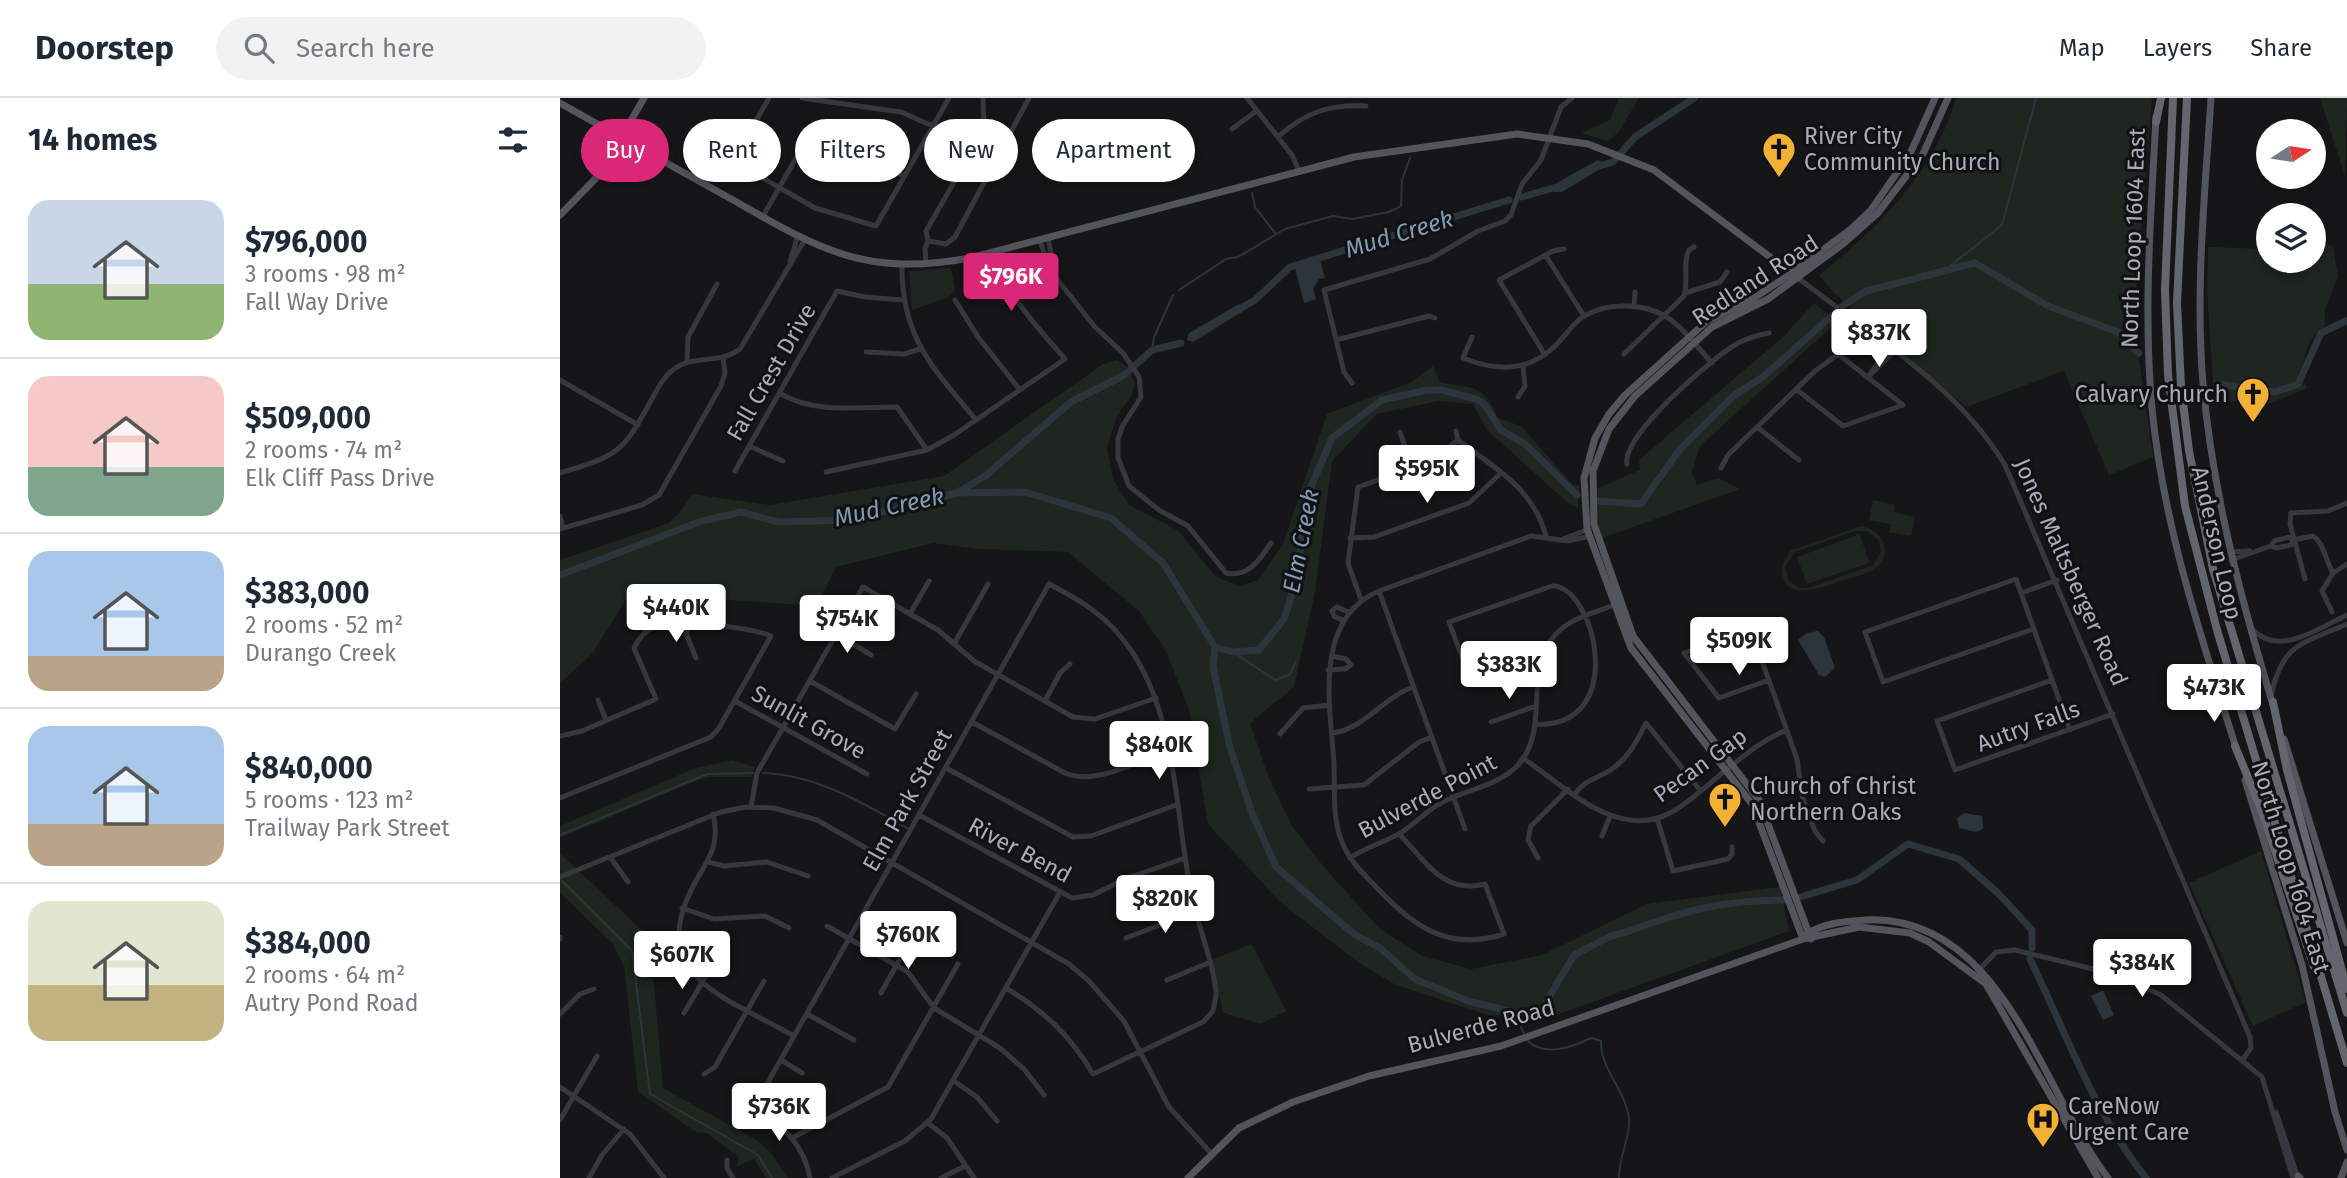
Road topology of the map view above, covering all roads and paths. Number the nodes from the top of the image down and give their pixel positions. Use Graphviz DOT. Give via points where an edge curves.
graph roads {
  1 [pos="644,98"];
  2 [pos="769,98"];
  3 [pos="802,98"];
  4 [pos="949,98"];
  5 [pos="983,98"];
  6 [pos="1029,98"];
  7 [pos="1247,98"];
  8 [pos="1572,98"];
  9 [pos="1936,98"];
  10 [pos="1948,98"];
  11 [pos="2159,98"];
  12 [pos="2173,98"];
  13 [pos="2187,98"];
  14 [pos="2211,98"];
  15 [pos="560,103"];
  16 [pos="1366,106"];
  17 [pos="1255,112"];
  18 [pos="588,119"];
  19 [pos="632,119"];
  20 [pos="937,119"];
  21 [pos="924,122"];
  22 [pos="2156,122"];
  23 [pos="1232,129"];
  24 [pos="1921,135"];
  25 [pos="1279,136"];
  26 [pos="1551,136"];
  27 [pos="1931,140"];
  28 [pos="924,142"];
  29 [pos="795,160"];
  30 [pos="669,165"];
  31 [pos="910,166"];
  32 [pos="1299,172"];
  33 [pos="592,182"];
  34 [pos="901,182"];
  35 [pos="779,188"];
  36 [pos="560,215"];
  37 [pos="762,218"];
  38 [pos="801,239"];
  39 [pos="1044,239"];
  40 [pos="928,241"];
  41 [pos="1694,247"];
  42 [pos="1564,249"];
  43 [pos="998,250"];
  44 [pos="1052,254"];
  45 [pos="1045,256"];
  46 [pos="1546,256"];
  47 [pos="902,264"];
  48 [pos="926,264"];
  49 [pos="1727,272"];
  50 [pos="1795,276"];
  51 [pos="1056,278"];
  52 [pos="717,284"];
  53 [pos="1635,292"];
  54 [pos="1685,293"];
  55 [pos="903,300"];
  56 [pos="955,300"];
  57 [pos="1634,306"];
  58 [pos="1584,316"];
  59 [pos="1665,316"];
  60 [pos="1435,318"];
  61 [pos="1769,333"];
  62 [pos="1472,337"];
  63 [pos="1336,340"];
  64 [pos="1691,340"];
  65 [pos="920,349"];
  66 [pos="1891,350"];
  67 [pos="866,352"];
  68 [pos="1624,354"];
  69 [pos="1545,355"];
  70 [pos="723,358"];
  71 [pos="687,362"];
  72 [pos="1712,363"];
  73 [pos="1523,366"];
  74 [pos="1868,377"];
  75 [pos="560,380"];
  76 [pos="1352,383"];
  77 [pos="1796,389"];
  78 [pos="1020,390"];
  79 [pos="779,393"];
  80 [pos="1518,397"];
  81 [pos="976,420"];
  82 [pos="638,425"];
  83 [pos="1757,427"];
  84 [pos="1456,431"];
  85 [pos="1400,432"];
  86 [pos="1458,440"];
  87 [pos="749,446"];
  88 [pos="927,450"];
  89 [pos="1800,460"];
  90 [pos="783,461"];
  91 [pos="1627,464"];
  92 [pos="1412,468"];
  93 [pos="1721,468"];
  94 [pos="735,471"];
  95 [pos="560,472"];
  96 [pos="826,472"];
  97 [pos="1501,473"];
  98 [pos="1360,475"];
  99 [pos="1361,486"];
  100 [pos="2347,503"];
  101 [pos="560,516"];
  102 [pos="562,528"];
  103 [pos="1592,532"];
  104 [pos="1513,535"];
  105 [pos="1546,536"];
  106 [pos="1350,538"];
  107 [pos="2284,538"];
  108 [pos="2294,540"];
  109 [pos="1516,542"];
  110 [pos="1271,543"];
  111 [pos="2271,546"];
  112 [pos="2286,546"];
  113 [pos="2231,556"];
  114 [pos="2347,564"];
  115 [pos="2333,573"];
  116 [pos="2305,579"];
  117 [pos="2057,580"];
  118 [pos="929,581"];
  119 [pos="988,583"];
  120 [pos="1379,591"];
  121 [pos="2021,593"];
  122 [pos="1361,600"];
  123 [pos="1617,604"];
  124 [pos="1348,612"];
  125 [pos="2332,612"];
  126 [pos="910,614"];
  127 [pos="2347,615"];
  128 [pos="1584,616"];
  129 [pos="1344,621"];
  130 [pos="686,624"];
  131 [pos="2347,624"];
  132 [pos="2249,626"];
  133 [pos="2034,629"];
  134 [pos="837,634"];
  135 [pos="954,644"];
  136 [pos="872,655"];
  137 [pos="1542,655"];
  138 [pos="1332,656"];
  139 [pos="696,658"];
  140 [pos="1070,664"];
  141 [pos="1328,670"];
  142 [pos="998,674"];
  143 [pos="1769,680"];
  144 [pos="2052,680"];
  145 [pos="810,681"];
  146 [pos="1413,687"];
  147 [pos="916,694"];
  148 [pos="1156,698"];
  149 [pos="2272,699"];
  150 [pos="598,700"];
  151 [pos="735,701"];
  152 [pos="1045,701"];
  153 [pos="1330,705"];
  154 [pos="1536,706"];
  155 [pos="2113,714"];
  156 [pos="606,720"];
  157 [pos="972,722"];
  158 [pos="1491,722"];
  159 [pos="1535,724"];
  160 [pos="783,727"];
  161 [pos="1787,730"];
  162 [pos="2070,730"];
  163 [pos="1332,733"];
  164 [pos="1280,734"];
  165 [pos="560,736"];
  166 [pos="1432,737"];
  167 [pos="2235,746"];
  168 [pos="1167,751"];
  169 [pos="1523,758"];
  170 [pos="1729,767"];
  171 [pos="946,768"];
  172 [pos="867,774"];
  173 [pos="1335,788"];
  174 [pos="1310,789"];
  175 [pos="1568,789"];
  176 [pos="1700,790"];
  177 [pos="1575,794"];
  178 [pos="1454,797"];
  179 [pos="560,798"];
  180 [pos="1176,805"];
  181 [pos="751,807"];
  182 [pos="713,814"];
  183 [pos="919,815"];
  184 [pos="1610,816"];
  185 [pos="1657,818"];
  186 [pos="1465,829"];
  187 [pos="1399,834"];
  188 [pos="1602,836"];
  189 [pos="1823,841"];
  190 [pos="1731,847"];
  191 [pos="610,857"];
  192 [pos="1185,858"];
  193 [pos="1350,858"];
  194 [pos="1538,858"];
  195 [pos="708,862"];
  196 [pos="893,862"];
  197 [pos="808,876"];
  198 [pos="560,877"];
  199 [pos="628,882"];
  200 [pos="1059,894"];
  201 [pos="682,908"];
  202 [pos="1196,911"];
  203 [pos="827,926"];
  204 [pos="789,928"];
  205 [pos="912,937"];
  206 [pos="1807,937"];
  207 [pos="850,938"];
  208 [pos="1126,938"];
  209 [pos="1032,941"];
  210 [pos="2347,943"];
  211 [pos="1208,963"];
  212 [pos="958,964"];
  213 [pos="896,965"];
  214 [pos="709,971"];
  215 [pos="1977,971"];
  216 [pos="1167,980"];
  217 [pos="764,981"];
  218 [pos="702,982"];
  219 [pos="1006,988"];
  220 [pos="594,989"];
  221 [pos="2347,989"];
  222 [pos="881,993"];
  223 [pos="933,1008"];
  224 [pos="748,1009"];
  225 [pos="684,1013"];
  226 [pos="2347,1013"];
  227 [pos="560,1014"];
  228 [pos="807,1014"];
  229 [pos="980,1035"];
  230 [pos="794,1036"];
  231 [pos="854,1040"];
  232 [pos="1142,1051"];
  233 [pos="2344,1053"];
  234 [pos="597,1056"];
  235 [pos="2244,1059"];
  236 [pos="780,1060"];
  237 [pos="2347,1063"];
  238 [pos="802,1073"];
  239 [pos="704,1074"];
  240 [pos="2043,1075"];
  241 [pos="954,1081"];
  242 [pos="560,1087"];
  243 [pos="574,1095"];
  244 [pos="1044,1095"];
  245 [pos="560,1120"];
  246 [pos="997,1121"];
  247 [pos="928,1123"];
  248 [pos="624,1129"];
  249 [pos="792,1138"];
  250 [pos="2347,1150"];
  251 [pos="1211,1153"];
  252 [pos="727,1160"];
  253 [pos="2347,1162"];
  254 [pos="965,1166"];
  255 [pos="663,1176"];
  256 [pos="2297,1177"];
  257 [pos="589,1178"];
  258 [pos="654,1178"];
  259 [pos="733,1178"];
  260 [pos="810,1178"];
  261 [pos="832,1178"];
  262 [pos="941,1178"];
  263 [pos="974,1178"];
  264 [pos="1188,1178"];
  265 [pos="2098,1178"];
  266 [pos="2108,1178"];
  267 [pos="2341,1178"];
  1 -- 19 [label="main road"];
  2 -- 35 [label="street" via="733,161"];
  3 -- 21 [label="street" via="901,112"];
  4 -- 20 [label="street"];
  5 -- 40 [label="street" via="984,130 929,225"];
  6 -- 40 [label="street" via="955,237 946,244"];
  7 -- 17 [label="street"];
  8 -- 26 [label="street" via="1561,107"];
  9 -- 24 [label="main road, Redland Road"];
  10 -- 27 [label="main road, Redland Road"];
  11 -- 22 [label="highway"];
  12 -- 233 [label="highway, Anderson Loop" via="2165,290 2168,375 2185,506 2217,630"];
  13 -- 226 [label="highway, Anderson Loop" via="2177,303 2181,386 2194,475 2213,569"];
  14 -- 113 [label="main road, North Loop 1604 East" via="2200,307 2210,450"];
  15 -- 18 [label="main road, Jones Maltsberger Road"];
  16 -- 25 [label="street" via="1316,110"];
  17 -- 23 [label="street"];
  17 -- 25 [label="street"];
  22 -- 167 [label="main road, North Loop 1604 East" via="2148,264 2152,408 2178,555"];
  24 -- 27 [label="street"];
  24 -- 50 [label="main road, Redland Road" via="1871,210"];
  25 -- 32 [label="street"];
  26 -- 32 [label="main road, Jones Maltsberger Road" via="1485,136 1382,151"];
  26 -- 50 [label="main road, Jones Maltsberger Road" via="1638,162 1675,184"];
  26 -- 63 [label="street" via="1505,221 1430,259 1324,290"];
  27 -- 50 [label="main road, Redland Road" via="1877,214"];
  28 -- 31 [label="street"];
  29 -- 35 [label="street"];
  30 -- 37 [label="main road, Jones Maltsberger Road"];
  32 -- 39 [label="main road, Jones Maltsberger Road"];
  33 -- 36 [label="main road"];
  34 -- 35 [label="street" via="876,226 832,215"];
  35 -- 37 [label="street"];
  37 -- 38 [label="main road, Jones Maltsberger Road"];
  38 -- 47 [label="main road, Jones Maltsberger Road" via="851,257"];
  38 -- 70 [label="street" via="746,342"];
  39 -- 43 [label="main road, Jones Maltsberger Road"];
  39 -- 44 [label="street"];
  39 -- 45 [label="street"];
  40 -- 48 [label="street"];
  41 -- 54 [label="street" via="1685,262"];
  42 -- 46 [label="street"];
  43 -- 48 [label="main road, Jones Maltsberger Road"];
  43 -- 78 [label="street" via="1000,268 1019,301 1065,359"];
  44 -- 45 [label="street"];
  44 -- 51 [label="street"];
  45 -- 51 [label="street"];
  46 -- 58 [label="street"];
  46 -- 69 [label="street" via="1499,281"];
  47 -- 48 [label="main road, Jones Maltsberger Road"];
  47 -- 55 [label="street"];
  49 -- 54 [label="street" via="1720,282"];
  50 -- 64 [label="main road, Redland Road" via="1758,304 1709,324"];
  50 -- 66 [label="street, Jones Maltsberger Road"];
  51 -- 110 [label="street" via="1139,377 1141,397 1118,439 1118,458 1129,486 1188,526 1226,573 1237,575 1252,568"];
  52 -- 71 [label="street" via="688,337"];
  53 -- 57 [label="street"];
  54 -- 59 [label="street"];
  55 -- 65 [label="street"];
  55 -- 79 [label="street, Fall Crest Drive" via="837,291"];
  56 -- 78 [label="street"];
  57 -- 58 [label="street"];
  57 -- 59 [label="street"];
  58 -- 69 [label="street"];
  59 -- 64 [label="street"];
  59 -- 68 [label="street"];
  60 -- 63 [label="street"];
  61 -- 72 [label="street" via="1737,344"];
  62 -- 73 [label="street" via="1464,358 1498,368"];
  63 -- 76 [label="street" via="1344,372"];
  64 -- 72 [label="street"];
  64 -- 103 [label="main road, Redland Road" via="1620,407 1599,439 1583,488"];
  65 -- 67 [label="street" via="904,354"];
  65 -- 81 [label="street"];
  66 -- 74 [label="street"];
  66 -- 117 [label="street, Jones Maltsberger Road" via="1961,407 1990,442 2013,481"];
  69 -- 73 [label="street"];
  70 -- 71 [label="street"];
  70 -- 102 [label="street" via="721,386 659,495 642,505"];
  71 -- 82 [label="street" via="666,377"];
  72 -- 91 [label="street" via="1639,433 1626,453"];
  73 -- 80 [label="street" via="1525,386"];
  74 -- 77 [label="street" via="1838,354"];
  74 -- 77 [label="street" via="1903,405 1843,426"];
  75 -- 82 [label="street"];
  77 -- 83 [label="street"];
  78 -- 81 [label="street"];
  79 -- 87 [label="street, Fall Crest Drive"];
  79 -- 88 [label="street" via="813,407 897,407"];
  81 -- 88 [label="street"];
  82 -- 95 [label="street" via="612,456"];
  83 -- 89 [label="street"];
  83 -- 93 [label="street"];
  84 -- 86 [label="street"];
  85 -- 92 [label="street"];
  86 -- 92 [label="street" via="1439,457"];
  86 -- 97 [label="street"];
  87 -- 90 [label="street"];
  87 -- 94 [label="street, Fall Crest Drive"];
  88 -- 96 [label="street"];
  92 -- 99 [label="street"];
  97 -- 105 [label="street" via="1535,505"];
  97 -- 106 [label="street" via="1469,503 1374,537"];
  98 -- 99 [label="street"];
  99 -- 106 [label="street"];
  100 -- 108 [label="street" via="2328,511 2292,512"];
  101 -- 102 [label="street"];
  103 -- 105 [label="street" via="1563,539"];
  103 -- 123 [label="main road, Redland Road"];
  104 -- 109 [label="street"];
  105 -- 109 [label="street"];
  106 -- 122 [label="street" via="1348,567"];
  107 -- 108 [label="street"];
  107 -- 111 [label="street"];
  107 -- 112 [label="street"];
  108 -- 112 [label="street"];
  108 -- 115 [label="street" via="2317,538"];
  108 -- 116 [label="street"];
  109 -- 120 [label="street"];
  111 -- 112 [label="street"];
  111 -- 113 [label="street"];
  113 -- 132 [label="main road, North Loop 1604 East"];
  114 -- 115 [label="street"];
  115 -- 125 [label="street" via="2322,590"];
  117 -- 121 [label="street"];
  117 -- 155 [label="street, Jones Maltsberger Road"];
  118 -- 126 [label="street"];
  119 -- 135 [label="street"];
  120 -- 122 [label="street"];
  120 -- 146 [label="street"];
  121 -- 133 [label="street"];
  121 -- 133 [label="street" via="2016,579 1865,632 1883,682"];
  122 -- 124 [label="street"];
  123 -- 128 [label="street, Bulverde Point"];
  123 -- 170 [label="main road, Redland Road" via="1630,638"];
  124 -- 129 [label="street"];
  124 -- 129 [label="street" via="1337,607 1332,611"];
  126 -- 134 [label="street" via="863,587"];
  126 -- 135 [label="street"];
  127 -- 132 [label="street" via="2279,643 2262,638"];
  128 -- 137 [label="street, Bulverde Point" via="1563,628"];
  128 -- 137 [label="street" via="1573,594 1552,586 1449,622 1468,673 1526,653"];
  128 -- 159 [label="street" via="1598,667 1583,706 1564,721"];
  129 -- 138 [label="street"];
  130 -- 139 [label="street"];
  130 -- 151 [label="street" via="753,629 771,636"];
  130 -- 156 [label="street" via="657,625 639,639 634,648 656,699"];
  131 -- 149 [label="street" via="2296,647 2281,659"];
  132 -- 149 [label="main road, North Loop 1604 East"];
  133 -- 144 [label="street"];
  134 -- 136 [label="street"];
  134 -- 145 [label="street"];
  135 -- 142 [label="street"];
  137 -- 154 [label="street, Bulverde Point" via="1536,674"];
  138 -- 141 [label="street"];
  138 -- 141 [label="street" via="1346,659 1350,665"];
  140 -- 152 [label="street"];
  141 -- 153 [label="street"];
  142 -- 148 [label="street, Elm Park Street" via="1049,584 1092,610 1120,636"];
  142 -- 152 [label="street"];
  142 -- 157 [label="street, Elm Park Street"];
  143 -- 143 [label="street" via="1751,630 1684,653 1719,698"];
  143 -- 161 [label="street"];
  144 -- 162 [label="street"];
  144 -- 162 [label="street, Autry Falls" via="1937,721 1955,770"];
  145 -- 147 [label="street" via="895,729"];
  145 -- 160 [label="street"];
  146 -- 163 [label="street" via="1393,695 1354,726"];
  146 -- 166 [label="street"];
  148 -- 152 [label="street" via="1088,720"];
  148 -- 168 [label="street"];
  149 -- 210 [label="main road, North Loop 1604 East"];
  149 -- 221 [label="highway"];
  150 -- 156 [label="street"];
  151 -- 160 [label="street, Sunlit Grove"];
  151 -- 179 [label="street" via="719,728 705,740"];
  153 -- 163 [label="street"];
  153 -- 164 [label="street" via="1303,708"];
  154 -- 158 [label="street"];
  154 -- 159 [label="street, Bulverde Point"];
  155 -- 162 [label="street, Autry Falls"];
  155 -- 235 [label="street, Jones Maltsberger Road" via="2250,1037"];
  156 -- 165 [label="street"];
  157 -- 168 [label="street" via="1079,778"];
  157 -- 171 [label="street, Elm Park Street"];
  159 -- 169 [label="street, Bulverde Point"];
  160 -- 172 [label="street, Sunlit Grove"];
  160 -- 181 [label="street" via="757,773"];
  161 -- 170 [label="street, Pecan Gap" via="1764,740"];
  161 -- 189 [label="street" via="1802,796"];
  163 -- 173 [label="street"];
  166 -- 173 [label="street" via="1419,742 1368,783"];
  166 -- 178 [label="street"];
  167 -- 233 [label="highway"];
  167 -- 250 [label="main road, North Loop 1604 East" via="2302,965"];
  168 -- 180 [label="street"];
  169 -- 175 [label="street, Pecan Gap"];
  169 -- 178 [label="street, Bulverde Point" via="1496,782"];
  170 -- 176 [label="street, Pecan Gap"];
  170 -- 206 [label="main road, Redland Road" via="1766,814"];
  171 -- 180 [label="street" via="1073,837 1091,836"];
  171 -- 183 [label="street, Elm Park Street"];
  173 -- 174 [label="street"];
  173 -- 193 [label="street" via="1338,832"];
  175 -- 177 [label="street, Pecan Gap"];
  175 -- 194 [label="street" via="1531,826 1528,840"];
  176 -- 177 [label="street" via="1646,723 1629,754 1612,769 1585,781"];
  176 -- 185 [label="street, Pecan Gap" via="1682,806"];
  177 -- 184 [label="street, Pecan Gap"];
  178 -- 186 [label="street"];
  178 -- 187 [label="street, Bulverde Point"];
  180 -- 192 [label="street"];
  181 -- 182 [label="street"];
  181 -- 196 [label="street" via="803,814"];
  182 -- 191 [label="street"];
  182 -- 195 [label="street" via="717,839"];
  183 -- 196 [label="street, Elm Park Street"];
  183 -- 200 [label="street, River Bend"];
  184 -- 185 [label="street, Pecan Gap" via="1633,821"];
  184 -- 188 [label="street"];
  185 -- 190 [label="street" via="1673,871 1728,859"];
  187 -- 193 [label="street, Bulverde Point"];
  187 -- 193 [label="street" via="1451,884 1468,888 1485,884 1504,934 1467,942 1431,932 1396,908"];
  191 -- 198 [label="street"];
  191 -- 199 [label="street"];
  192 -- 200 [label="street, River Bend" via="1084,898"];
  192 -- 202 [label="street"];
  195 -- 197 [label="street" via="724,866 767,862"];
  195 -- 201 [label="street"];
  196 -- 207 [label="street, Elm Park Street"];
  196 -- 209 [label="street"];
  200 -- 209 [label="street"];
  201 -- 204 [label="street" via="714,919 765,916"];
  201 -- 218 [label="street" via="680,949 687,966"];
  202 -- 208 [label="street"];
  202 -- 211 [label="street"];
  203 -- 207 [label="street"];
  205 -- 213 [label="street"];
  206 -- 215 [label="main road, Bulverde Road" via="1859,927 1894,930 1929,942"];
  206 -- 251 [label="main road, Bulverde Road" via="1501,1046 1369,1076 1293,1101 1250,1121"];
  207 -- 213 [label="street"];
  207 -- 228 [label="street, Elm Park Street"];
  209 -- 219 [label="street"];
  209 -- 232 [label="street" via="1090,981"];
  211 -- 216 [label="street"];
  211 -- 232 [label="street" via="1216,992 1209,1015 1196,1026"];
  212 -- 223 [label="street"];
  213 -- 222 [label="street"];
  213 -- 223 [label="street" via="914,978"];
  214 -- 218 [label="street"];
  215 -- 235 [label="street" via="1996,952 2015,950 2114,974 2161,995"];
  215 -- 240 [label="main road, Bulverde Road" via="1999,990"];
  217 -- 224 [label="street"];
  218 -- 224 [label="street"];
  218 -- 225 [label="street"];
  219 -- 229 [label="street"];
  219 -- 232 [label="street" via="1054,1022 1093,1074"];
  220 -- 227 [label="street" via="580,994"];
  223 -- 229 [label="street"];
  223 -- 249 [label="street" via="888,1087"];
  224 -- 230 [label="street"];
  224 -- 239 [label="street" via="715,1067"];
  228 -- 230 [label="street, Elm Park Street"];
  228 -- 231 [label="street"];
  229 -- 241 [label="street"];
  229 -- 244 [label="street" via="1013,1058"];
  230 -- 236 [label="street, Elm Park Street"];
  232 -- 251 [label="street" via="1169,1107"];
  233 -- 237 [label="highway, Anderson Loop"];
  234 -- 243 [label="street"];
  235 -- 256 [label="street" via="2265,1081"];
  236 -- 238 [label="street"];
  236 -- 249 [label="street, Elm Park Street" via="754,1107"];
  240 -- 265 [label="main road, Bulverde Road"];
  240 -- 266 [label="main road, Bulverde Road"];
  241 -- 246 [label="street" via="977,1097"];
  241 -- 247 [label="street"];
  242 -- 243 [label="street"];
  243 -- 245 [label="street"];
  243 -- 248 [label="street"];
  247 -- 254 [label="street" via="947,1138"];
  247 -- 261 [label="street"];
  248 -- 255 [label="street"];
  248 -- 257 [label="street"];
  249 -- 260 [label="street" via="806,1160"];
  251 -- 264 [label="main road, Bulverde Road"];
  252 -- 259 [label="street"];
  253 -- 267 [label="main road"];
  254 -- 262 [label="street"];
  254 -- 263 [label="street"];
  255 -- 258 [label="street"];
}
